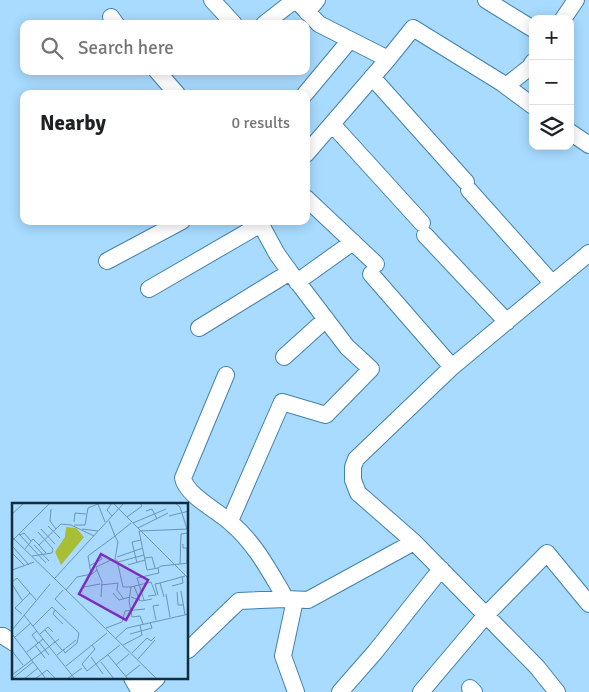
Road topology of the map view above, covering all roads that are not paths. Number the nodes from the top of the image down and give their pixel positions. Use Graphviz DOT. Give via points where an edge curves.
graph roads {
  1 [pos="212,0"];
  2 [pos="486,0"];
  3 [pos="576,0"];
  4 [pos="304,3"];
  5 [pos="566,15"];
  6 [pos="230,20"];
  7 [pos="272,20"];
  8 [pos="529,27"];
  9 [pos="350,40"];
  10 [pos="388,59"];
  11 [pos="529,66"];
  12 [pos="160,75"];
  13 [pos="372,77"];
  14 [pos="506,86"];
  15 [pos="174,90"];
  16 [pos="307,90"];
  17 [pos="529,90"];
  18 [pos="528,103"];
  19 [pos="332,124"];
  20 [pos="574,135"];
  21 [pos="589,145"];
  22 [pos="310,149"];
  23 [pos="310,202"];
  24 [pos="174,225"];
  25 [pos="257,225"];
  26 [pos="261,225"];
  27 [pos="353,242"];
  28 [pos="589,254"];
  29 [pos="107,261"];
  30 [pos="294,277"];
  31 [pos="552,283"];
  32 [pos="149,289"];
  33 [pos="326,319"];
  34 [pos="508,322"];
  35 [pos="199,328"];
  36 [pos="284,357"];
  37 [pos="452,367"];
  38 [pos="226,375"];
  39 [pos="230,521"];
  40 [pos="414,542"];
  41 [pos="441,570"];
  42 [pos="290,600"];
  43 [pos="589,604"];
  44 [pos="486,615"];
  45 [pos="0,636"];
  46 [pos="12,642"];
  47 [pos="189,649"];
  48 [pos="133,680"];
  49 [pos="155,680"];
  50 [pos="141,692"];
  51 [pos="296,692"];
  52 [pos="340,692"];
  53 [pos="421,692"];
  54 [pos="557,692"];
  1 -- 6 [label="street"];
  2 -- 8 [label="street"];
  3 -- 5 [label="street"];
  4 -- 7 [label="street"];
  4 -- 9 [label="street" via="319,24"];
  9 -- 10 [label="street"];
  9 -- 16 [label="street"];
  10 -- 13 [label="street"];
  10 -- 14 [label="street" via="413,28"];
  11 -- 14 [label="street"];
  12 -- 15 [label="street"];
  13 -- 19 [label="street"];
  13 -- 31 [label="street"];
  14 -- 18 [label="street"];
  17 -- 18 [label="street"];
  19 -- 22 [label="street"];
  19 -- 34 [label="street"];
  20 -- 21 [label="street"];
  23 -- 27 [label="street"];
  24 -- 29 [label="street"];
  25 -- 32 [label="street"];
  26 -- 30 [label="street"];
  27 -- 30 [label="street"];
  27 -- 37 [label="street"];
  28 -- 31 [label="street"];
  30 -- 33 [label="street"];
  30 -- 35 [label="street"];
  31 -- 34 [label="street"];
  33 -- 36 [label="street"];
  33 -- 39 [label="street" via="347,347 371,369 326,415 282,402"];
  34 -- 37 [label="street"];
  37 -- 40 [label="street" via="356,459 353,467 352,480 358,493"];
  38 -- 39 [label="street" via="183,478 192,493"];
  39 -- 42 [label="street" via="258,553"];
  40 -- 41 [label="street"];
  40 -- 42 [label="street" via="308,600"];
  41 -- 44 [label="street"];
  41 -- 52 [label="street"];
  42 -- 47 [label="street" via="239,601"];
  42 -- 51 [label="street" via="283,656"];
  43 -- 44 [label="street" via="547,553"];
  44 -- 53 [label="street"];
  44 -- 54 [label="street"];
  45 -- 46 [label="street"];
  48 -- 50 [label="street"];
  49 -- 50 [label="street"];
}
